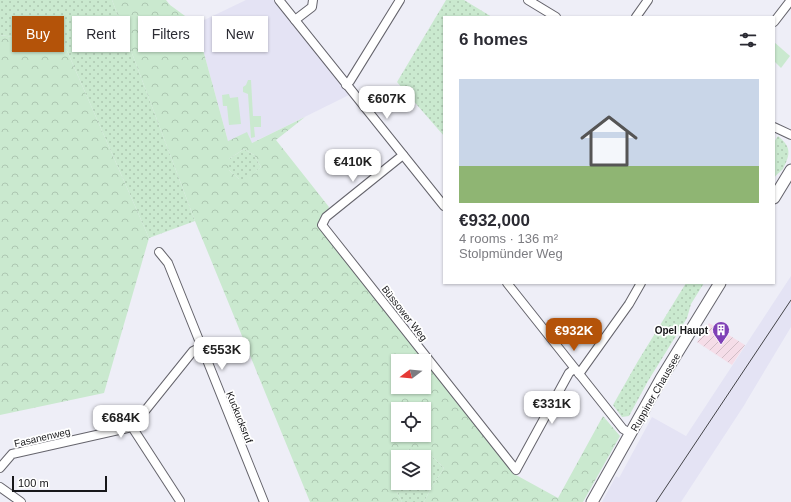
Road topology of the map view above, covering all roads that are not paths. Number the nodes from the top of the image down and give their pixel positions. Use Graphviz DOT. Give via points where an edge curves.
graph roads {
  1 [pos="279,0"];
  2 [pos="313,0"];
  3 [pos="400,0"];
  4 [pos="528,0"];
  5 [pos="648,0"];
  6 [pos="791,0"];
  7 [pos="554,16"];
  8 [pos="637,16"];
  9 [pos="295,20"];
  10 [pos="775,21"];
  11 [pos="346,85"];
  12 [pos="775,127"];
  13 [pos="791,135"];
  14 [pos="403,155"];
  15 [pos="791,170"];
  16 [pos="775,196"];
  17 [pos="443,205"];
  18 [pos="160,252"];
  19 [pos="508,284"];
  20 [pos="640,284"];
  21 [pos="719,284"];
  22 [pos="201,347"];
  23 [pos="576,371"];
  24 [pos="132,427"];
  25 [pos="630,433"];
  26 [pos="0,468"];
  27 [pos="0,487"];
  28 [pos="180,501"];
  29 [pos="21,502"];
  30 [pos="264,502"];
  31 [pos="592,502"];
  1 -- 9 [label="street"];
  2 -- 9 [label="street" via="312,7"];
  3 -- 11 [label="street"];
  4 -- 7 [label="street"];
  5 -- 8 [label="street"];
  6 -- 10 [label="street"];
  9 -- 11 [label="street"];
  11 -- 14 [label="street"];
  12 -- 13 [label="street"];
  14 -- 17 [label="street"];
  14 -- 23 [label="street, Büssower Weg" via="326,217 322,225 516,470 569,374"];
  15 -- 16 [label="main road"];
  18 -- 22 [label="street, Kuckucksruf" via="168,263"];
  19 -- 23 [label="street"];
  20 -- 23 [label="street" via="629,304"];
  21 -- 25 [label="main road, Ruppiner Chaussee"];
  22 -- 24 [label="street" via="192,351"];
  22 -- 30 [label="street, Kuckucksruf"];
  23 -- 25 [label="street" via="622,429"];
  24 -- 26 [label="street, Fasanenweg" via="12,454"];
  24 -- 28 [label="street"];
  25 -- 31 [label="main road, Ruppiner Chaussee"];
  27 -- 29 [label="street"];
}
